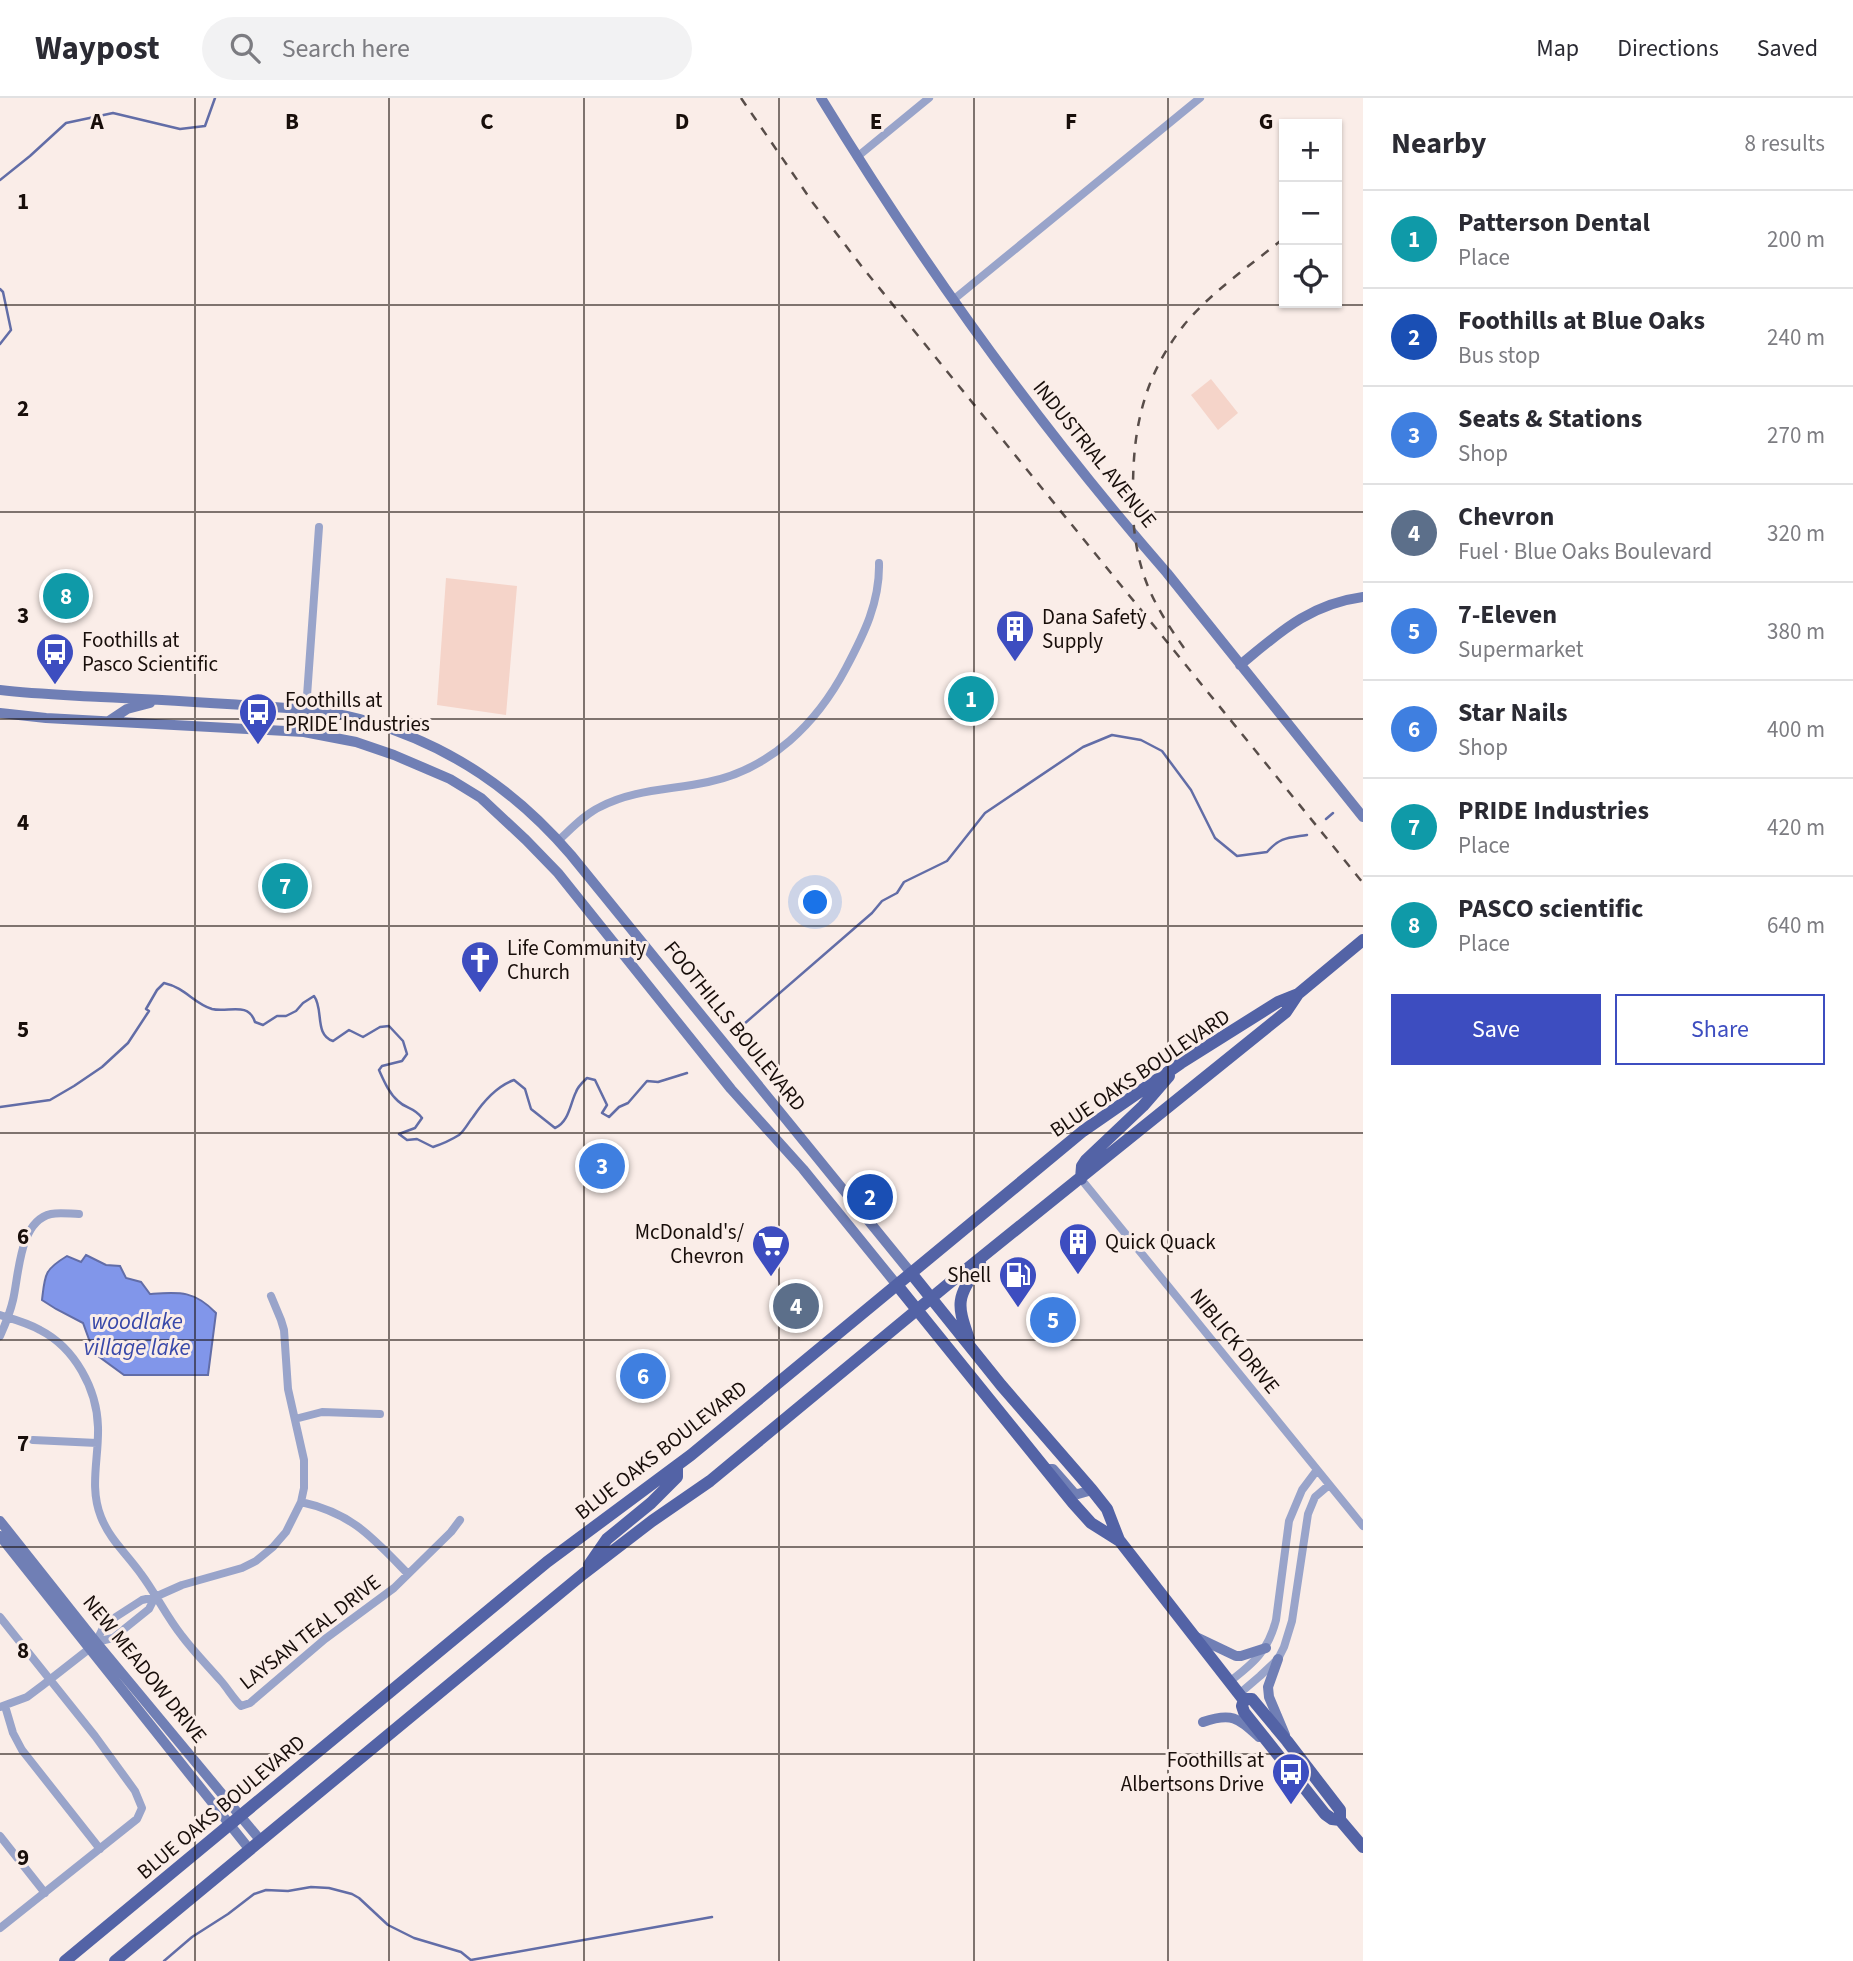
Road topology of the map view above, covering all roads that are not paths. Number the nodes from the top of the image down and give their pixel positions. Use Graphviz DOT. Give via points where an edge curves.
graph roads {
  1 [pos="821,98"];
  2 [pos="929,98"];
  3 [pos="1200,98"];
  4 [pos="857,157"];
  5 [pos="953,300"];
  6 [pos="319,527"];
  7 [pos="879,563"];
  8 [pos="1363,597"];
  9 [pos="1240,665"];
  10 [pos="0,690"];
  11 [pos="159,700"];
  12 [pos="306,710"];
  13 [pos="0,713"];
  14 [pos="109,721"];
  15 [pos="304,732"];
  16 [pos="1363,817"];
  17 [pos="558,840"];
  18 [pos="541,855"];
  19 [pos="1363,940"];
  20 [pos="1298,994"];
  21 [pos="1181,1063"];
  22 [pos="1081,1179"];
  23 [pos="79,1214"];
  24 [pos="986,1253"];
  25 [pos="911,1273"];
  26 [pos="897,1285"];
  27 [pos="271,1296"];
  28 [pos="931,1298"];
  29 [pos="917,1310"];
  30 [pos="4,1316"];
  31 [pos="0,1336"];
  32 [pos="972,1349"];
  33 [pos="380,1414"];
  34 [pos="295,1419"];
  35 [pos="33,1440"];
  36 [pos="97,1443"];
  37 [pos="677,1466"];
  38 [pos="1046,1469"];
  39 [pos="1317,1470"];
  40 [pos="1329,1485"];
  41 [pos="1092,1490"];
  42 [pos="301,1502"];
  43 [pos="460,1520"];
  44 [pos="0,1521"];
  45 [pos="1363,1526"];
  46 [pos="0,1536"];
  47 [pos="1119,1540"];
  48 [pos="408,1574"];
  49 [pos="583,1574"];
  50 [pos="155,1597"];
  51 [pos="125,1610"];
  52 [pos="0,1617"];
  53 [pos="133,1622"];
  54 [pos="1192,1636"];
  55 [pos="93,1645"];
  56 [pos="1266,1648"];
  57 [pos="1278,1659"];
  58 [pos="49,1680"];
  59 [pos="1229,1682"];
  60 [pos="1242,1697"];
  61 [pos="2,1707"];
  62 [pos="1203,1722"];
  63 [pos="1287,1741"];
  64 [pos="1274,1750"];
  65 [pos="241,1816"];
  66 [pos="1340,1820"];
  67 [pos="230,1825"];
  68 [pos="0,1836"];
  69 [pos="261,1841"];
  70 [pos="1363,1847"];
  71 [pos="100,1849"];
  72 [pos="250,1850"];
  73 [pos="45,1893"];
  74 [pos="0,1928"];
  75 [pos="65,1961"];
  76 [pos="115,1961"];
  1 -- 4 [label="street, INDUSTRIAL AVENUE"];
  2 -- 4 [label="street"];
  3 -- 5 [label="street"];
  4 -- 5 [label="street, INDUSTRIAL AVENUE"];
  5 -- 9 [label="street, INDUSTRIAL AVENUE" via="1057,438"];
  6 -- 12 [label="street"];
  7 -- 17 [label="street" via="871,618 838,684 799,734 759,763 725,778 613,800 596,808"];
  8 -- 9 [label="street" via="1324,605 1290,624"];
  9 -- 16 [label="street, INDUSTRIAL AVENUE"];
  10 -- 11 [label="street, FOOTHILLS BOULEVARD"];
  11 -- 12 [label="street, FOOTHILLS BOULEVARD"];
  11 -- 14 [label="street" via="127,709"];
  12 -- 15 [label="street"];
  12 -- 17 [label="street, FOOTHILLS BOULEVARD" via="371,722 443,750 522,804"];
  13 -- 14 [label="street, FOOTHILLS BOULEVARD"];
  14 -- 15 [label="street, FOOTHILLS BOULEVARD"];
  15 -- 18 [label="street, FOOTHILLS BOULEVARD" via="356,742 450,779 481,798"];
  17 -- 18 [label="street"];
  17 -- 25 [label="street, FOOTHILLS BOULEVARD"];
  18 -- 26 [label="street, FOOTHILLS BOULEVARD"];
  19 -- 20 [label="main road, BLUE OAKS BOULEVARD"];
  20 -- 21 [label="main road, BLUE OAKS BOULEVARD"];
  20 -- 22 [label="main road, BLUE OAKS BOULEVARD" via="1286,1012"];
  21 -- 22 [label="main road" via="1086,1160"];
  21 -- 25 [label="main road, BLUE OAKS BOULEVARD" via="1083,1131"];
  22 -- 24 [label="main road, BLUE OAKS BOULEVARD"];
  22 -- 39 [label="street, NIBLICK DRIVE"];
  23 -- 30 [label="street" via="52,1214 34,1226 22,1250 16,1287"];
  24 -- 28 [label="main road, BLUE OAKS BOULEVARD"];
  24 -- 32 [label="main road" via="959,1303"];
  25 -- 26 [label="main road, BLUE OAKS BOULEVARD"];
  25 -- 28 [label="main road, FOOTHILLS BOULEVARD"];
  26 -- 29 [label="main road, FOOTHILLS BOULEVARD"];
  26 -- 37 [label="main road, BLUE OAKS BOULEVARD"];
  27 -- 34 [label="street" via="284,1330 285,1371"];
  28 -- 29 [label="main road, BLUE OAKS BOULEVARD"];
  28 -- 32 [label="main road, FOOTHILLS BOULEVARD"];
  29 -- 38 [label="main road, FOOTHILLS BOULEVARD"];
  29 -- 49 [label="main road, BLUE OAKS BOULEVARD" via="710,1481"];
  30 -- 31 [label="street"];
  30 -- 36 [label="street" via="40,1329 78,1365 94,1400"];
  32 -- 41 [label="main road, FOOTHILLS BOULEVARD"];
  33 -- 34 [label="street" via="323,1412"];
  34 -- 42 [label="street" via="304,1460"];
  35 -- 36 [label="street"];
  36 -- 50 [label="street" via="94,1488 100,1515 112,1540"];
  37 -- 49 [label="main road" via="677,1477 607,1539"];
  37 -- 65 [label="main road, BLUE OAKS BOULEVARD" via="547,1562"];
  38 -- 41 [label="street" via="1053,1469 1074,1493"];
  38 -- 47 [label="main road, FOOTHILLS BOULEVARD" via="1091,1523"];
  39 -- 40 [label="street, NIBLICK DRIVE"];
  39 -- 56 [label="street" via="1302,1490 1289,1521 1276,1620"];
  40 -- 45 [label="street, NIBLICK DRIVE"];
  40 -- 57 [label="street" via="1315,1497 1308,1514 1291,1628"];
  41 -- 47 [label="main road, FOOTHILLS BOULEVARD" via="1107,1509"];
  42 -- 48 [label="street" via="336,1513 365,1530"];
  42 -- 50 [label="street" via="286,1532 256,1560"];
  43 -- 48 [label="street"];
  44 -- 55 [label="street, NEW MEADOW DRIVE"];
  46 -- 55 [label="street, NEW MEADOW DRIVE"];
  47 -- 54 [label="main road, FOOTHILLS BOULEVARD"];
  48 -- 50 [label="street, LAYSAN TEAL DRIVE" via="241,1706"];
  49 -- 69 [label="main road, BLUE OAKS BOULEVARD"];
  50 -- 51 [label="street"];
  50 -- 53 [label="street"];
  51 -- 53 [label="street"];
  51 -- 55 [label="street" via="104,1626"];
  52 -- 58 [label="street"];
  53 -- 55 [label="street" via="113,1638"];
  54 -- 56 [label="street" via="1236,1656"];
  54 -- 59 [label="main road, FOOTHILLS BOULEVARD"];
  55 -- 58 [label="street"];
  55 -- 65 [label="street, NEW MEADOW DRIVE"];
  55 -- 67 [label="street, NEW MEADOW DRIVE"];
  56 -- 59 [label="street"];
  57 -- 60 [label="street"];
  57 -- 63 [label="street" via="1268,1686 1269,1697"];
  58 -- 61 [label="street" via="27,1697"];
  58 -- 71 [label="street" via="135,1791 142,1808 137,1819"];
  59 -- 60 [label="main road, FOOTHILLS BOULEVARD"];
  60 -- 63 [label="main road, FOOTHILLS BOULEVARD" via="1252,1699"];
  60 -- 64 [label="main road, FOOTHILLS BOULEVARD" via="1244,1712"];
  61 -- 71 [label="street" via="22,1751"];
  62 -- 64 [label="street" via="1226,1716 1238,1719"];
  63 -- 66 [label="main road, FOOTHILLS BOULEVARD" via="1340,1810"];
  64 -- 66 [label="main road, FOOTHILLS BOULEVARD" via="1325,1814"];
  65 -- 67 [label="main road, BLUE OAKS BOULEVARD"];
  65 -- 69 [label="street, NEW MEADOW DRIVE"];
  66 -- 70 [label="main road, FOOTHILLS BOULEVARD"];
  67 -- 72 [label="street, NEW MEADOW DRIVE"];
  67 -- 75 [label="main road, BLUE OAKS BOULEVARD"];
  68 -- 73 [label="street"];
  69 -- 72 [label="main road, BLUE OAKS BOULEVARD"];
  71 -- 73 [label="street"];
  72 -- 76 [label="main road, BLUE OAKS BOULEVARD"];
  73 -- 74 [label="street"];
}
